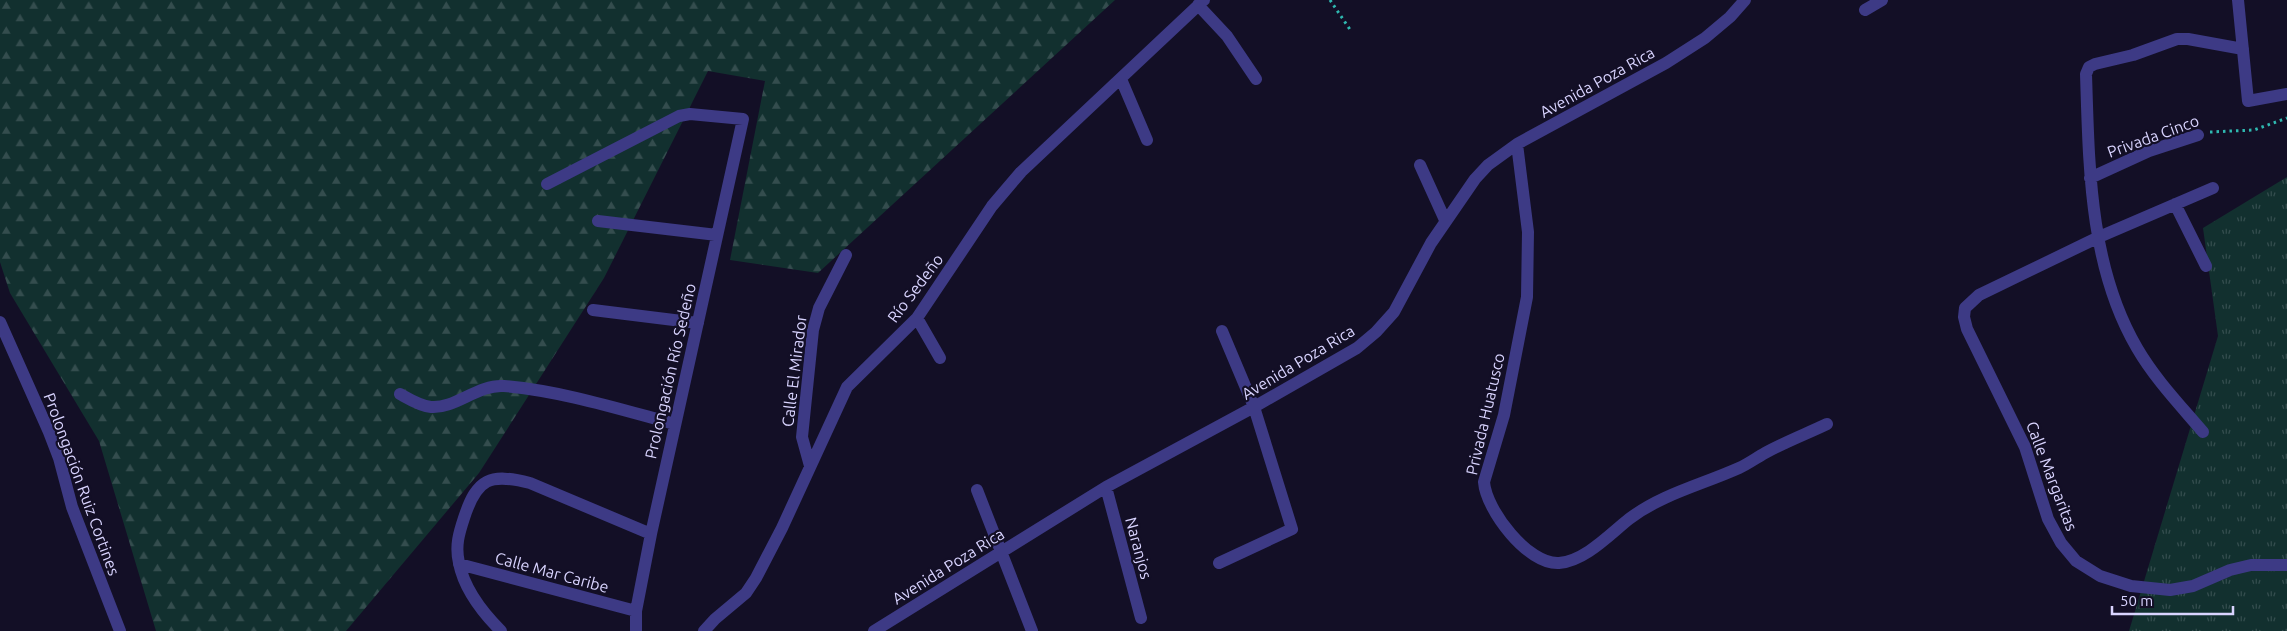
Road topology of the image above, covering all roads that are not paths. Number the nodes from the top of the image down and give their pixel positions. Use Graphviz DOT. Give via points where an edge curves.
graph roads {
  1 [pos="1745,0"];
  2 [pos="1882,0"];
  3 [pos="2238,0"];
  4 [pos="1201,3"];
  5 [pos="1864,10"];
  6 [pos="2243,49"];
  7 [pos="1120,79"];
  8 [pos="1256,79"];
  9 [pos="2287,94"];
  10 [pos="2198,135"];
  11 [pos="1147,140"];
  12 [pos="1516,144"];
  13 [pos="1420,165"];
  14 [pos="2090,178"];
  15 [pos="547,184"];
  16 [pos="2213,188"];
  17 [pos="2175,204"];
  18 [pos="1445,220"];
  19 [pos="598,221"];
  20 [pos="717,235"];
  21 [pos="2099,237"];
  22 [pos="846,255"];
  23 [pos="2206,266"];
  24 [pos="594,310"];
  25 [pos="917,318"];
  26 [pos="0,322"];
  27 [pos="698,323"];
  28 [pos="1222,331"];
  29 [pos="940,358"];
  30 [pos="400,394"];
  31 [pos="1254,407"];
  32 [pos="675,424"];
  33 [pos="1827,424"];
  34 [pos="2203,432"];
  35 [pos="810,466"];
  36 [pos="1106,487"];
  37 [pos="977,490"];
  38 [pos="651,534"];
  39 [pos="1002,552"];
  40 [pos="1219,563"];
  41 [pos="459,564"];
  42 [pos="2287,565"];
  43 [pos="636,611"];
  44 [pos="1141,618"];
  45 [pos="120,631"];
  46 [pos="501,631"];
  47 [pos="636,631"];
  48 [pos="704,631"];
  49 [pos="874,631"];
  50 [pos="1032,631"];
  1 -- 12 [label="street, Avenida Poza Rica" via="1705,38 1666,63"];
  2 -- 5 [label="street"];
  3 -- 6 [label="street"];
  4 -- 7 [label="street, Río Sedeño"];
  4 -- 8 [label="street"];
  6 -- 9 [label="street" via="2248,101"];
  6 -- 14 [label="street" via="2177,39 2089,68 2086,74"];
  7 -- 11 [label="street"];
  7 -- 25 [label="street, Río Sedeño" via="992,206"];
  10 -- 14 [label="street, Privada Cinco" via="2140,155"];
  12 -- 18 [label="street, Avenida Poza Rica" via="1475,179"];
  12 -- 33 [label="street, Privada Huatusco" via="1528,232 1527,297 1504,415 1484,482 1490,506 1506,530 1544,560 1558,563 1572,560 1660,499 1740,468 1766,452"];
  13 -- 18 [label="street"];
  14 -- 21 [label="street"];
  15 -- 20 [label="street, Prolongación Río Sedeño" via="679,116 690,114 743,119"];
  16 -- 17 [label="street"];
  17 -- 21 [label="street"];
  17 -- 23 [label="street"];
  18 -- 31 [label="street, Avenida Poza Rica" via="1394,312 1376,332 1357,348"];
  19 -- 20 [label="street"];
  20 -- 27 [label="street, Prolongación Río Sedeño"];
  21 -- 34 [label="street" via="2110,285 2137,347 2155,376"];
  21 -- 42 [label="street, Calle Margaritas" via="1979,295 1965,308 1967,329 2025,447 2048,519 2061,543 2076,561 2100,576 2131,586 2170,590 2193,586 2251,565"];
  22 -- 35 [label="street, Calle El Mirador" via="819,308 813,330 802,438"];
  24 -- 27 [label="street"];
  25 -- 29 [label="street"];
  25 -- 35 [label="street, Río Sedeño" via="847,386"];
  26 -- 45 [label="street, Prolongación Ruiz Cortines" via="49,432 72,507"];
  27 -- 32 [label="street, Prolongación Río Sedeño"];
  28 -- 31 [label="street"];
  30 -- 32 [label="street" via="432,407 503,386 586,399"];
  31 -- 36 [label="street, Avenida Poza Rica"];
  31 -- 40 [label="street" via="1292,529"];
  32 -- 38 [label="street, Prolongación Río Sedeño"];
  35 -- 48 [label="street, Río Sedeño" via="756,578 746,593"];
  36 -- 39 [label="street, Avenida Poza Rica"];
  36 -- 44 [label="street, Naranjos"];
  37 -- 39 [label="street"];
  38 -- 41 [label="street" via="530,483 497,478 477,488 471,497 458,538"];
  38 -- 43 [label="street, Prolongación Río Sedeño"];
  39 -- 49 [label="street, Avenida Poza Rica"];
  39 -- 50 [label="street"];
  41 -- 43 [label="street, Calle Mar Caribe"];
  41 -- 46 [label="street" via="472,594"];
  43 -- 47 [label="street, Prolongación Río Sedeño"];
}
